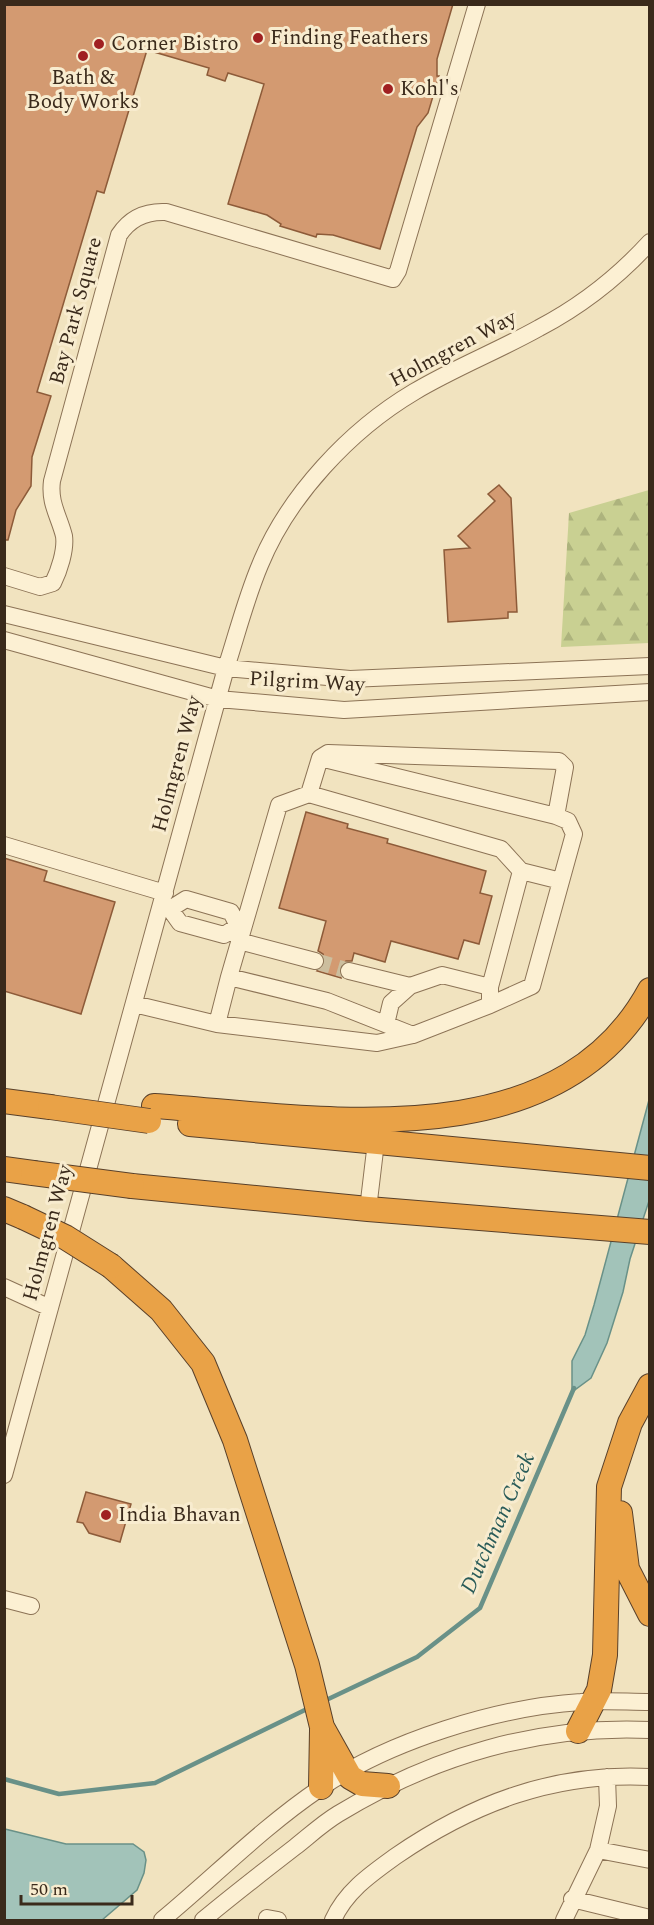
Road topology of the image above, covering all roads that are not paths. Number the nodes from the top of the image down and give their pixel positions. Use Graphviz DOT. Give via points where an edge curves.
graph roads {
  1 [pos="477,4"];
  2 [pos="650,242"];
  3 [pos="4,576"];
  4 [pos="4,614"];
  5 [pos="4,640"];
  6 [pos="650,666"];
  7 [pos="226,668"];
  8 [pos="650,692"];
  9 [pos="218,699"];
  10 [pos="320,759"];
  11 [pos="309,794"];
  12 [pos="556,816"];
  13 [pos="4,845"];
  14 [pos="521,871"];
  15 [pos="561,881"];
  16 [pos="166,903"];
  17 [pos="239,941"];
  18 [pos="315,961"];
  19 [pos="349,971"];
  20 [pos="229,977"];
  21 [pos="410,986"];
  22 [pos="490,987"];
  23 [pos="650,990"];
  24 [pos="134,1004"];
  25 [pos="490,1005"];
  26 [pos="217,1024"];
  27 [pos="386,1024"];
  28 [pos="413,1035"];
  29 [pos="4,1101"];
  30 [pos="151,1113"];
  31 [pos="376,1142"];
  32 [pos="650,1168"];
  33 [pos="4,1169"];
  34 [pos="368,1209"];
  35 [pos="14,1213"];
  36 [pos="650,1232"];
  37 [pos="4,1287"];
  38 [pos="50,1308"];
  39 [pos="650,1386"];
  40 [pos="618,1462"];
  41 [pos="4,1475"];
  42 [pos="4,1599"];
  43 [pos="31,1606"];
  44 [pos="650,1614"];
  45 [pos="594,1701"];
  46 [pos="650,1702"];
  47 [pos="322,1727"];
  48 [pos="650,1730"];
  49 [pos="578,1731"];
  50 [pos="347,1773"];
  51 [pos="607,1777"];
  52 [pos="650,1777"];
  53 [pos="388,1786"];
  54 [pos="321,1787"];
  55 [pos="598,1850"];
  56 [pos="650,1860"];
  57 [pos="572,1899"];
  58 [pos="650,1918"];
  59 [pos="162,1920"];
  60 [pos="203,1920"];
  61 [pos="333,1920"];
  62 [pos="564,1920"];
  1 -- 3 [label="street, Bay Park Square" via="393,279 166,212 149,213 132,221 120,235 52,481 52,502 64,544 56,578 40,587"];
  2 -- 7 [label="street, Holmgren Way" via="575,308 415,391 374,417 327,461 289,513 260,564"];
  4 -- 7 [label="street, Pilgrim Way"];
  5 -- 9 [label="street, Pilgrim Way"];
  6 -- 7 [label="street, Pilgrim Way" via="350,679"];
  7 -- 9 [label="street, Holmgren Way"];
  8 -- 9 [label="street, Pilgrim Way" via="344,710"];
  9 -- 16 [label="street, Holmgren Way"];
  10 -- 11 [label="street"];
  10 -- 12 [label="street"];
  10 -- 12 [label="street" via="327,753 559,761 565,767"];
  11 -- 14 [label="street" via="501,849"];
  11 -- 17 [label="street" via="279,805"];
  12 -- 15 [label="street" via="568,821 574,834"];
  13 -- 16 [label="street"];
  14 -- 15 [label="street"];
  14 -- 22 [label="street"];
  15 -- 25 [label="street" via="532,986"];
  16 -- 24 [label="street, Holmgren Way"];
  17 -- 18 [label="street"];
  17 -- 20 [label="street"];
  19 -- 21 [label="street"];
  20 -- 26 [label="street"];
  20 -- 27 [label="street" via="327,1001"];
  21 -- 22 [label="street" via="442,975"];
  21 -- 27 [label="street" via="391,1003"];
  22 -- 25 [label="street"];
  23 -- 30 [label="highway" via="621,1034 595,1059 554,1084 513,1101 467,1111 381,1119"];
  24 -- 26 [label="street"];
  24 -- 38 [label="street, Holmgren Way"];
  25 -- 28 [label="street"];
  26 -- 28 [label="street" via="376,1043"];
  27 -- 28 [label="street"];
  29 -- 30 [label="highway, bridge"];
  30 -- 31 [label="highway"];
  31 -- 32 [label="highway"];
  31 -- 34 [label="street"];
  33 -- 34 [label="highway, bridge"];
  34 -- 36 [label="highway"];
  35 -- 47 [label="highway, bridge" via="65,1237 135,1284 161,1310 207,1372 235,1440 307,1665"];
  37 -- 38 [label="street"];
  38 -- 41 [label="street, Holmgren Way"];
  39 -- 40 [label="highway" via="630,1423"];
  40 -- 44 [label="highway" via="620,1527 627,1569"];
  40 -- 45 [label="highway" via="609,1487 605,1655"];
  42 -- 43 [label="street"];
  45 -- 46 [label="street"];
  45 -- 49 [label="highway"];
  45 -- 50 [label="street" via="529,1709 461,1725 418,1739"];
  47 -- 50 [label="highway"];
  47 -- 54 [label="highway"];
  48 -- 49 [label="street"];
  49 -- 53 [label="street" via="511,1742 460,1756"];
  50 -- 53 [label="highway" via="362,1784"];
  50 -- 54 [label="street"];
  51 -- 52 [label="street"];
  51 -- 55 [label="street" via="608,1806"];
  51 -- 61 [label="street" via="552,1784 514,1794 444,1825 361,1882 348,1894"];
  53 -- 60 [label="street" via="337,1815"];
  54 -- 59 [label="street"];
  55 -- 56 [label="street"];
  55 -- 57 [label="street"];
  57 -- 58 [label="street"];
  57 -- 62 [label="street"];
}
